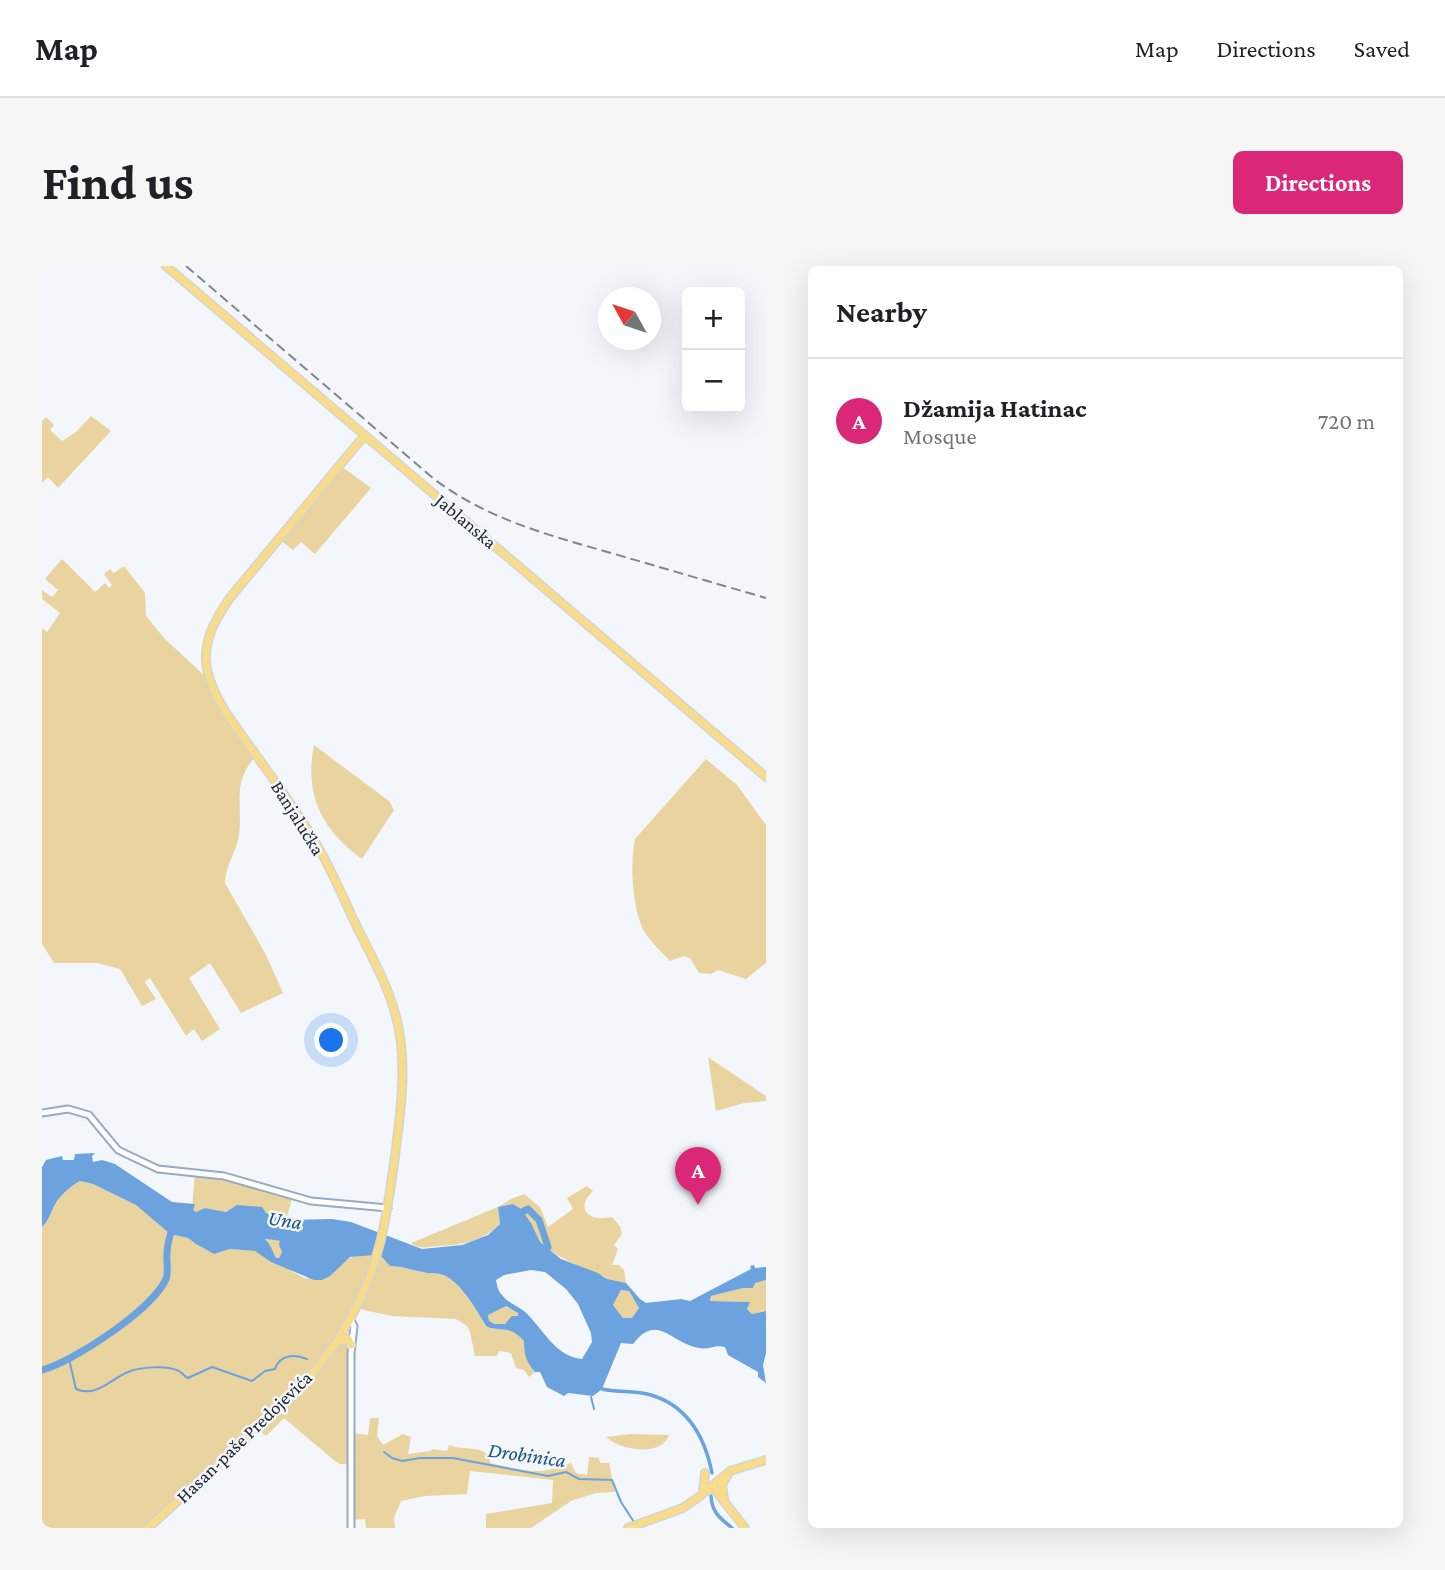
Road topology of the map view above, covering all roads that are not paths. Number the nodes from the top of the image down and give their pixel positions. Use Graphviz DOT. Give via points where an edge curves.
graph roads {
  1 [pos="166,266"];
  2 [pos="352,424"];
  3 [pos="367,437"];
  4 [pos="356,445"];
  5 [pos="347,459"];
  6 [pos="766,777"];
  7 [pos="42,1113"];
  8 [pos="388,1208"];
  9 [pos="373,1268"];
  10 [pos="348,1322"];
  11 [pos="337,1341"];
  12 [pos="351,1345"];
  13 [pos="766,1460"];
  14 [pos="733,1470"];
  15 [pos="705,1473"];
  16 [pos="712,1486"];
  17 [pos="703,1494"];
  18 [pos="723,1500"];
  19 [pos="634,1526"];
  20 [pos="148,1528"];
  21 [pos="351,1528"];
  22 [pos="745,1528"];
  1 -- 2 [label="main road, Jablanska"];
  2 -- 3 [label="main road, Jablanska"];
  2 -- 4 [label="main road"];
  3 -- 4 [label="main road"];
  3 -- 5 [label="main road"];
  3 -- 6 [label="main road, Jablanska"];
  4 -- 5 [label="main road"];
  5 -- 8 [label="main road, Banjalučka" via="229,599 212,628 207,666 223,706 310,832 393,1009 401,1040 403,1080"];
  7 -- 8 [label="street" via="68,1109 89,1115 118,1150 158,1169 214,1174 322,1203"];
  8 -- 9 [label="main road, Banjalučka"];
  9 -- 10 [label="main road, Hasan-paše Predojevića"];
  10 -- 11 [label="main road, Hasan-paše Predojevića"];
  10 -- 12 [label="street"];
  11 -- 12 [label="main road" via="348,1339"];
  11 -- 20 [label="main road, Hasan-paše Predojevića" via="280,1406"];
  12 -- 21 [label="street"];
  13 -- 14 [label="main road"];
  14 -- 16 [label="main road"];
  14 -- 18 [label="main road" via="722,1485"];
  15 -- 17 [label="main road"];
  16 -- 17 [label="main road"];
  16 -- 18 [label="main road"];
  17 -- 18 [label="main road" via="712,1493"];
  17 -- 19 [label="main road" via="683,1508"];
  18 -- 22 [label="main road"];
}
